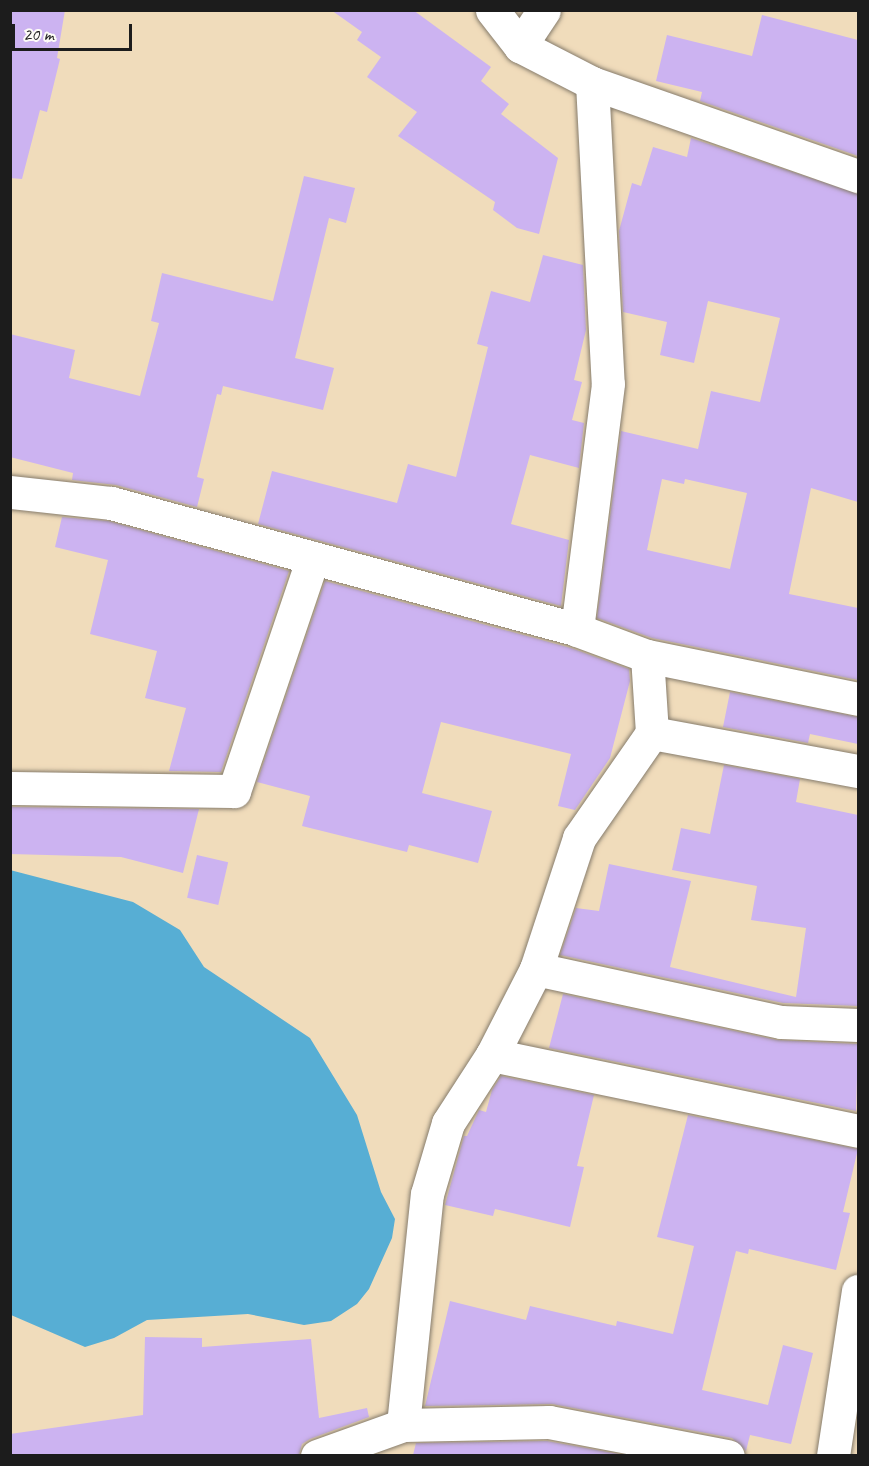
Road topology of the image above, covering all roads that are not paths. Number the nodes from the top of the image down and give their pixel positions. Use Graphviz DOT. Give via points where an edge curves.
graph roads {
  1 [pos="492,10"];
  2 [pos="544,10"];
  3 [pos="520,46"];
  4 [pos="592,83"];
  5 [pos="858,176"];
  6 [pos="10,492"];
  7 [pos="313,558"];
  8 [pos="577,630"];
  9 [pos="647,656"];
  10 [pos="858,699"];
  11 [pos="652,733"];
  12 [pos="858,771"];
  13 [pos="10,788"];
  14 [pos="536,969"];
  15 [pos="858,1024"];
  16 [pos="492,1055"];
  17 [pos="858,1131"];
  18 [pos="858,1292"];
  19 [pos="851,1404"];
  20 [pos="403,1425"];
  21 [pos="315,1455"];
  22 [pos="728,1455"];
  23 [pos="833,1455"];
  1 -- 3 [label="street"];
  2 -- 3 [label="street"];
  3 -- 4 [label="street"];
  4 -- 5 [label="street"];
  4 -- 8 [label="street" via="608,384"];
  6 -- 7 [label="street" via="111,503"];
  7 -- 8 [label="street"];
  7 -- 13 [label="street" via="234,791"];
  8 -- 9 [label="street"];
  9 -- 10 [label="street"];
  9 -- 11 [label="street"];
  11 -- 12 [label="street"];
  11 -- 14 [label="street" via="579,838"];
  14 -- 15 [label="street" via="781,1022"];
  14 -- 16 [label="street"];
  16 -- 17 [label="street"];
  16 -- 20 [label="street" via="448,1123 427,1194"];
  18 -- 19 [label="street"];
  19 -- 23 [label="street"];
  20 -- 21 [label="street"];
  20 -- 22 [label="street" via="549,1422"];
}
